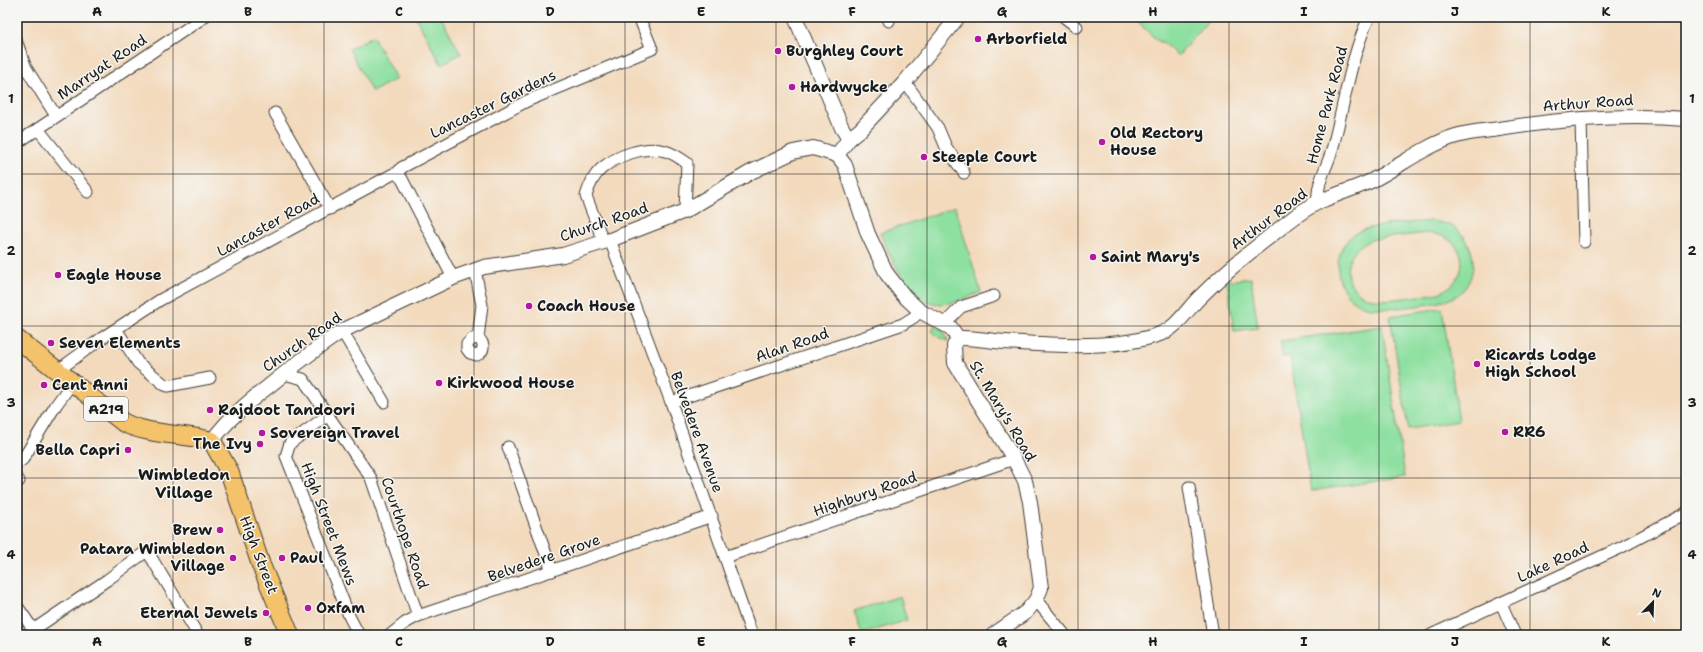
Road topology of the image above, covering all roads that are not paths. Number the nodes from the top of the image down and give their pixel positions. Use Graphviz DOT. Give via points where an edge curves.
graph roads {
  1 [pos="204,17"];
  2 [pos="639,17"];
  3 [pos="795,17"];
  4 [pos="958,17"];
  5 [pos="1064,17"];
  6 [pos="1369,17"];
  7 [pos="1077,27"];
  8 [pos="17,43"];
  9 [pos="905,82"];
  10 [pos="275,114"];
  11 [pos="56,116"];
  12 [pos="1581,119"];
  13 [pos="1686,119"];
  14 [pos="38,129"];
  15 [pos="849,139"];
  16 [pos="17,143"];
  17 [pos="837,155"];
  18 [pos="964,173"];
  19 [pos="397,174"];
  20 [pos="88,192"];
  21 [pos="1318,202"];
  22 [pos="330,208"];
  23 [pos="685,211"];
  24 [pos="607,242"];
  25 [pos="1584,242"];
  26 [pos="475,270"];
  27 [pos="453,278"];
  28 [pos="994,296"];
  29 [pos="920,311"];
  30 [pos="944,324"];
  31 [pos="116,329"];
  32 [pos="342,331"];
  33 [pos="478,338"];
  34 [pos="958,338"];
  35 [pos="17,339"];
  36 [pos="56,370"];
  37 [pos="284,374"];
  38 [pos="210,378"];
  39 [pos="72,383"];
  40 [pos="384,402"];
  41 [pos="671,402"];
  42 [pos="328,416"];
  43 [pos="212,441"];
  44 [pos="508,447"];
  45 [pos="1014,459"];
  46 [pos="17,464"];
  47 [pos="1189,487"];
  48 [pos="1686,513"];
  49 [pos="712,516"];
  50 [pos="725,557"];
  51 [pos="552,571"];
  52 [pos="1036,600"];
  53 [pos="1501,603"];
  54 [pos="17,606"];
  55 [pos="418,616"];
  56 [pos="35,632"];
  57 [pos="198,635"];
  58 [pos="290,635"];
  59 [pos="359,635"];
  60 [pos="390,635"];
  61 [pos="752,635"];
  62 [pos="993,635"];
  63 [pos="1065,635"];
  64 [pos="1213,635"];
  65 [pos="1431,635"];
  66 [pos="1515,635"];
  1 -- 11 [label="street, Marryat Road"];
  2 -- 19 [label="street, Lancaster Gardens" via="654,54 527,101 402,168"];
  3 -- 15 [label="street"];
  4 -- 9 [label="street"];
  5 -- 7 [label="street"];
  6 -- 21 [label="street, Home Park Road" via="1357,50 1330,158 1319,185"];
  8 -- 11 [label="street" via="26,68"];
  9 -- 15 [label="street"];
  9 -- 18 [label="street" via="938,128 946,147"];
  10 -- 22 [label="street"];
  11 -- 14 [label="street, Marryat Road"];
  12 -- 13 [label="street, Arthur Road"];
  12 -- 21 [label="street, Arthur Road" via="1456,136 1360,186"];
  12 -- 25 [label="street"];
  14 -- 16 [label="street, Marryat Road"];
  14 -- 20 [label="street"];
  15 -- 17 [label="street"];
  17 -- 23 [label="street, Church Road" via="813,148 793,152 751,172"];
  17 -- 29 [label="street" via="845,165 868,234 887,274"];
  19 -- 22 [label="street, Lancaster Road" via="389,175"];
  19 -- 27 [label="street" via="402,179"];
  21 -- 34 [label="street, Arthur Road" via="1262,243 1209,288 1163,333 1121,343 1068,345"];
  22 -- 31 [label="street, Lancaster Road" via="160,300"];
  23 -- 24 [label="street, Church Road"];
  23 -- 24 [label="street" via="687,163 665,150 639,151 625,155 600,169 592,179 586,196"];
  24 -- 26 [label="street, Church Road" via="563,254"];
  24 -- 41 [label="street, Belvedere Avenue"];
  26 -- 27 [label="street, Church Road"];
  26 -- 33 [label="street" via="482,305"];
  27 -- 32 [label="street, Church Road"];
  28 -- 30 [label="street" via="961,307"];
  29 -- 30 [label="street"];
  29 -- 41 [label="street, Alan Road" via="903,324"];
  30 -- 34 [label="street" via="951,328"];
  31 -- 36 [label="street, Lancaster Road"];
  31 -- 38 [label="street" via="138,363 165,385"];
  32 -- 37 [label="street, Church Road"];
  32 -- 40 [label="street"];
  34 -- 45 [label="street, St. Mary's Road" via="954,346 955,363"];
  35 -- 36 [label="main road, A219"];
  36 -- 39 [label="main road, A219"];
  37 -- 42 [label="street, Courthope Road" via="303,379"];
  37 -- 43 [label="street, Church Road" via="230,419"];
  39 -- 43 [label="main road, A219" via="118,420 133,427"];
  39 -- 46 [label="street" via="23,459"];
  41 -- 49 [label="street, Belvedere Avenue"];
  42 -- 55 [label="street, Courthope Road" via="371,478"];
  42 -- 59 [label="street, High Street Mews" via="290,443 286,456"];
  43 -- 58 [label="main road, High Street" via="229,471 261,565"];
  44 -- 51 [label="street"];
  45 -- 50 [label="street, Highbury Road"];
  45 -- 52 [label="street, St. Mary's Road" via="1025,481 1030,502 1041,578"];
  47 -- 64 [label="street"];
  48 -- 53 [label="street, Lake Road" via="1620,548"];
  49 -- 50 [label="street, Belvedere Avenue"];
  49 -- 51 [label="street, Belvedere Grove"];
  50 -- 61 [label="street, Belvedere Avenue"];
  51 -- 55 [label="street, Belvedere Grove"];
  52 -- 62 [label="street, St. Mary's Road" via="1026,612"];
  52 -- 63 [label="street"];
  53 -- 65 [label="street, Lake Road"];
  53 -- 66 [label="street"];
  54 -- 56 [label="street"];
  55 -- 60 [label="street, Belvedere Grove"];
  56 -- 57 [label="street" via="147,553"];
}
